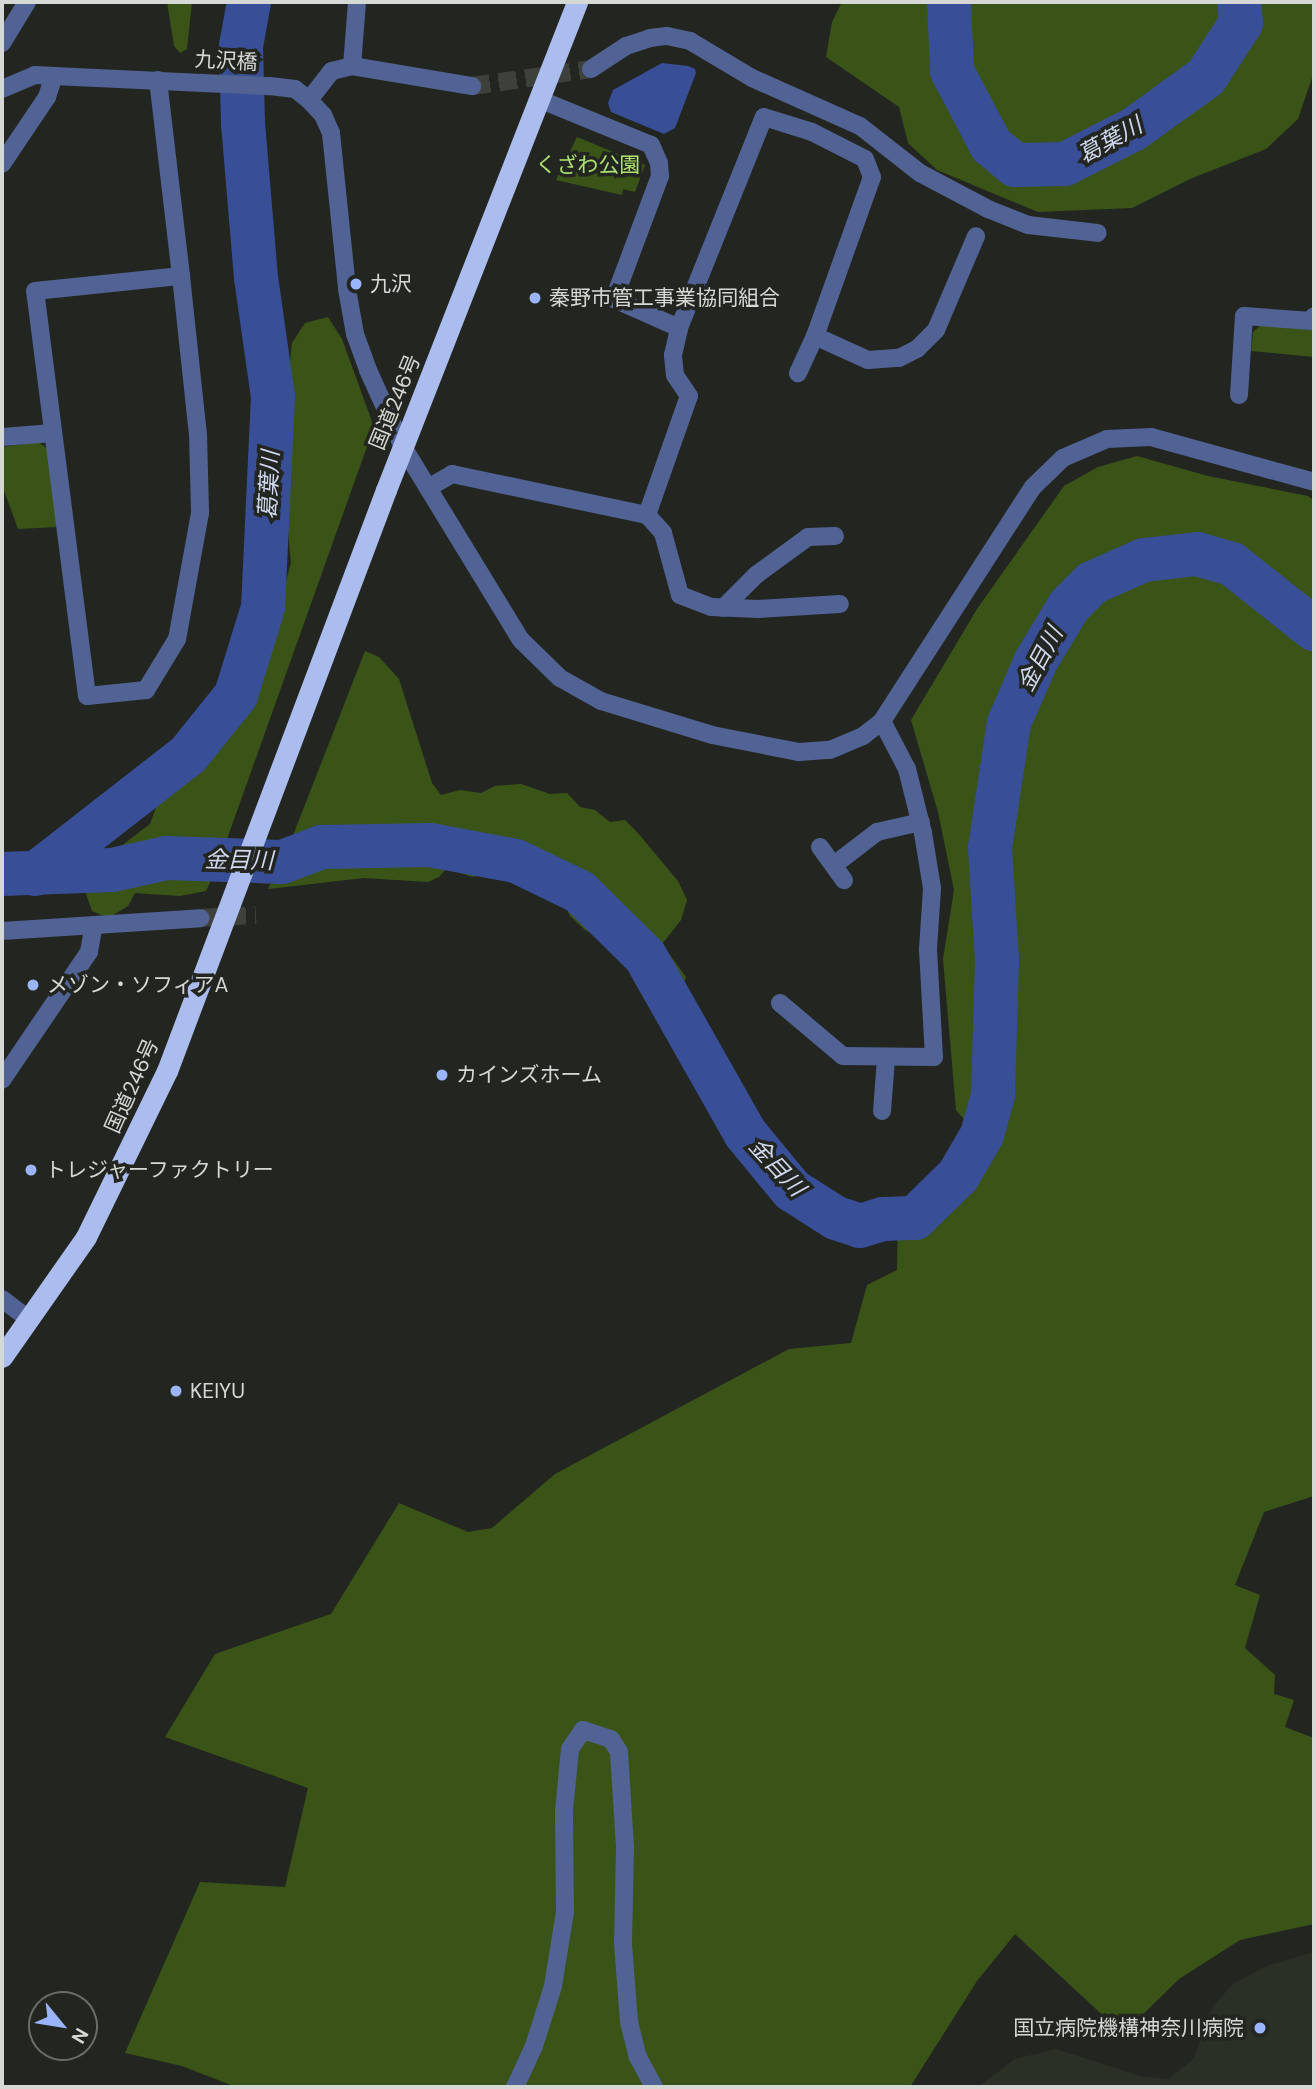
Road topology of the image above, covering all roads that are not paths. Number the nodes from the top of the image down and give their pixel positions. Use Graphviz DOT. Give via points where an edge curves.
graph roads {
  1 [pos="27,2"];
  2 [pos="357,2"];
  3 [pos="576,2"];
  4 [pos="2,43"];
  5 [pos="352,66"];
  6 [pos="591,69"];
  7 [pos="54,76"];
  8 [pos="158,80"];
  9 [pos="472,86"];
  10 [pos="2,89"];
  11 [pos="309,100"];
  12 [pos="541,100"];
  13 [pos="821,111"];
  14 [pos="812,132"];
  15 [pos="2,164"];
  16 [pos="1098,233"];
  17 [pos="976,236"];
  18 [pos="181,276"];
  19 [pos="1314,316"];
  20 [pos="679,328"];
  21 [pos="815,336"];
  22 [pos="798,373"];
  23 [pos="1239,395"];
  24 [pos="54,433"];
  25 [pos="2,437"];
  26 [pos="403,447"];
  27 [pos="1314,482"];
  28 [pos="428,488"];
  29 [pos="648,515"];
  30 [pos="835,536"];
  31 [pos="840,604"];
  32 [pos="723,608"];
  33 [pos="882,721"];
  34 [pos="921,822"];
  35 [pos="820,847"];
  36 [pos="201,918"];
  37 [pos="94,925"];
  38 [pos="2,931"];
  39 [pos="780,1003"];
  40 [pos="886,1059"];
  41 [pos="2,1080"];
  42 [pos="882,1111"];
  43 [pos="2,1299"];
  44 [pos="30,1320"];
  45 [pos="2,1357"];
  46 [pos="515,2087"];
  47 [pos="654,2087"];
  1 -- 4 [label="street"];
  2 -- 5 [label="street"];
  3 -- 12 [label="highway, 国道246号"];
  5 -- 9 [label="street"];
  5 -- 11 [label="street" via="332,71"];
  6 -- 13 [label="street" via="626,46 667,36 690,41"];
  7 -- 8 [label="street, 九沢橋"];
  7 -- 10 [label="street, 九沢橋" via="35,75"];
  7 -- 15 [label="street" via="47,97"];
  8 -- 11 [label="street, 九沢橋" via="295,89"];
  8 -- 18 [label="street"];
  11 -- 26 [label="street" via="331,133 337,214 355,334"];
  12 -- 20 [label="street" via="651,145 660,176 614,299"];
  12 -- 26 [label="highway, 国道246号"];
  13 -- 14 [label="street"];
  13 -- 16 [label="street" via="860,127 920,173 988,209 1028,225"];
  14 -- 20 [label="street" via="764,117"];
  14 -- 21 [label="street" via="865,159 872,177"];
  17 -- 21 [label="street" via="936,330 917,349 899,358 868,360"];
  18 -- 24 [label="street" via="35,291"];
  18 -- 24 [label="street" via="198,434 200,513 177,639 146,691 87,696"];
  19 -- 23 [label="street" via="1311,321 1244,316"];
  20 -- 29 [label="street" via="673,355 675,375 689,396"];
  21 -- 22 [label="street"];
  24 -- 25 [label="street"];
  26 -- 28 [label="street"];
  26 -- 44 [label="highway, 国道246号" via="167,1071 86,1237"];
  27 -- 33 [label="street" via="1151,438 1107,439 1063,458 1033,487"];
  28 -- 29 [label="street" via="452,474"];
  28 -- 33 [label="street" via="521,639 561,678 601,701 712,735 799,752 830,750 863,736"];
  29 -- 32 [label="street" via="663,533 680,595"];
  30 -- 32 [label="street" via="808,537 756,575"];
  31 -- 32 [label="street"];
  33 -- 34 [label="street" via="907,769"];
  34 -- 35 [label="street" via="877,831 839,873"];
  34 -- 40 [label="street" via="932,888 928,949 934,1057"];
  36 -- 37 [label="street"];
  37 -- 38 [label="street"];
  37 -- 41 [label="street" via="89,952"];
  39 -- 40 [label="street" via="843,1056"];
  40 -- 42 [label="street"];
  43 -- 44 [label="street"];
  44 -- 45 [label="highway, 国道246号"];
  46 -- 47 [label="street" via="534,2046 552,1986 565,1912 564,1811 570,1749 583,1730 611,1739 619,1752 629,2022 638,2057"];
}
